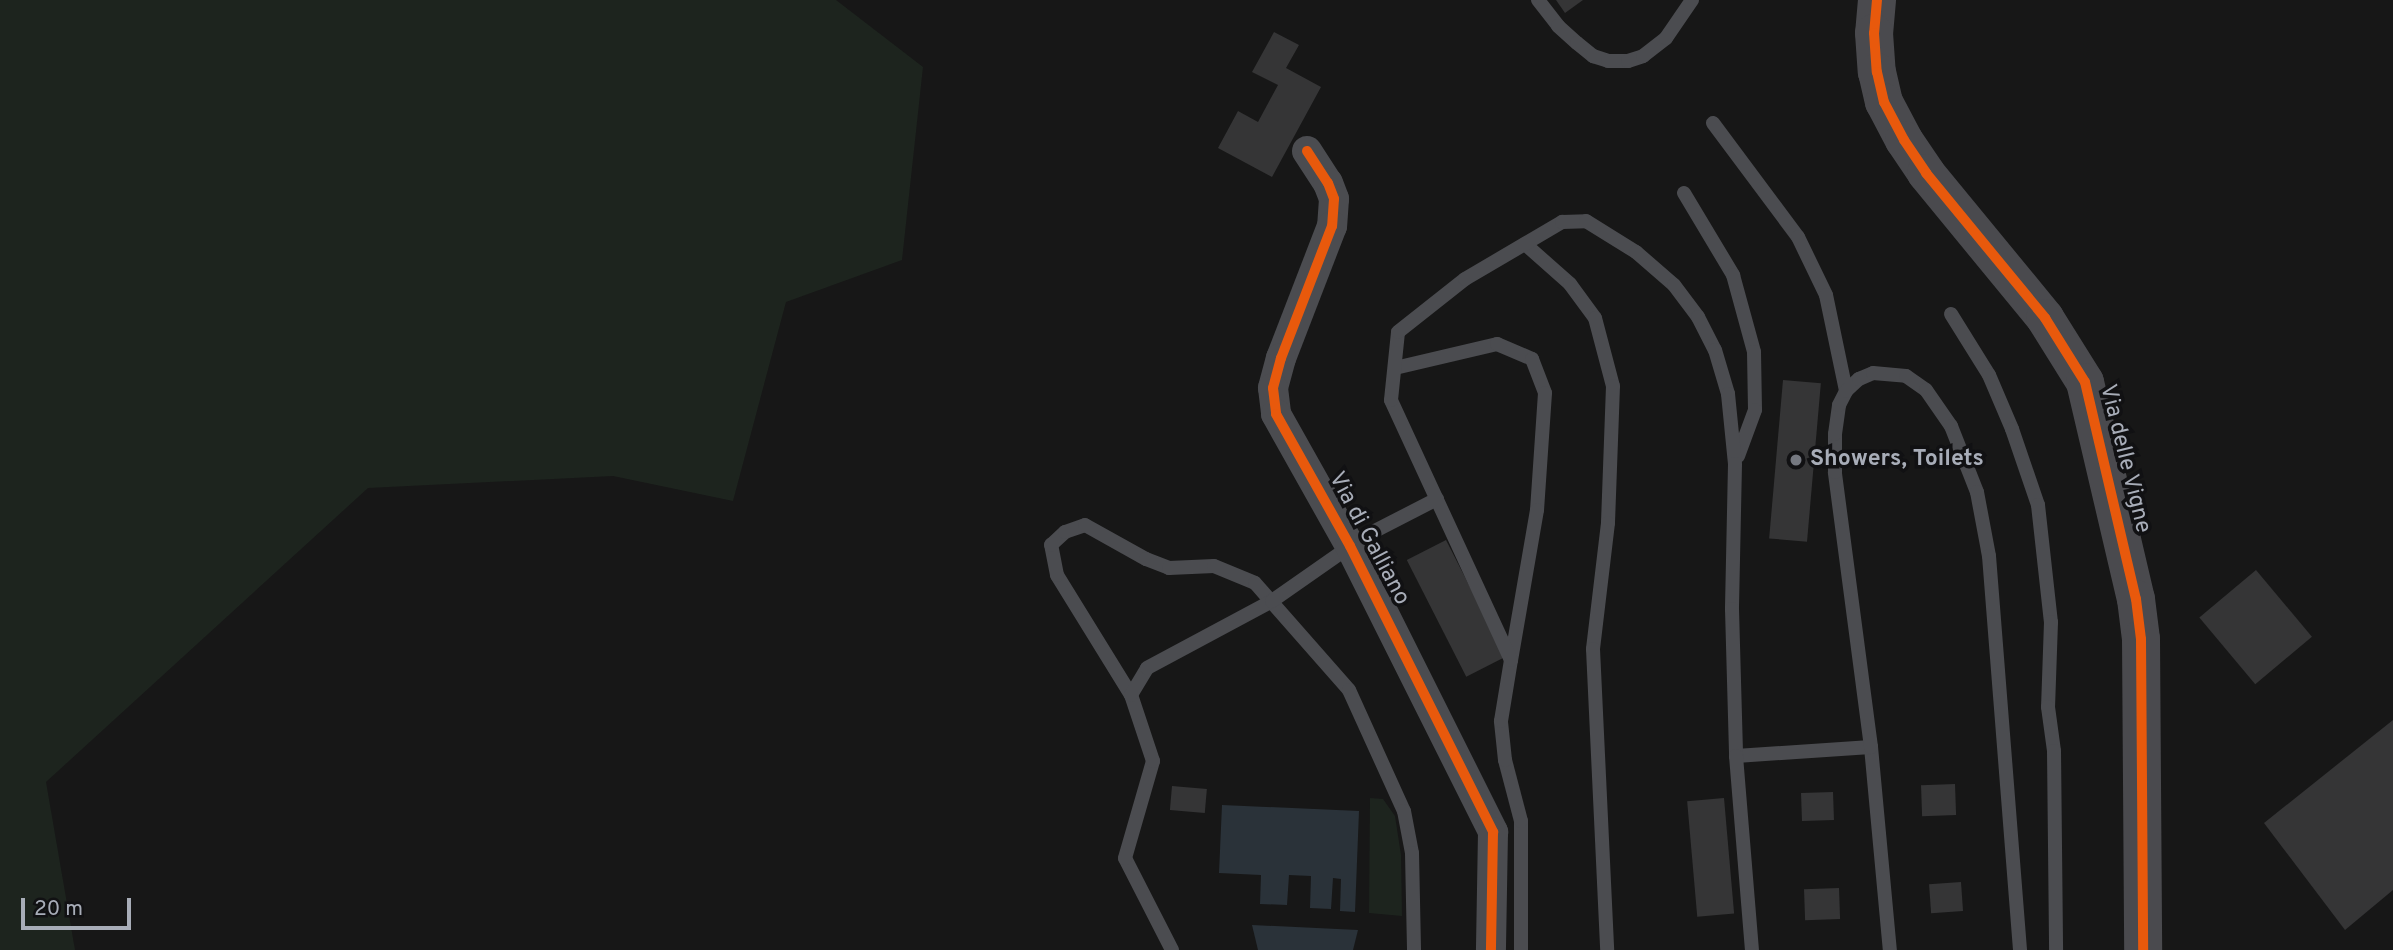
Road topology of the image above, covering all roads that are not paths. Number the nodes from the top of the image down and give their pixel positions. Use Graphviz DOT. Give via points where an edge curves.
graph roads {
  1 [pos="1538,0"];
  2 [pos="1692,0"];
  3 [pos="1872,3"];
  4 [pos="1713,123"];
  5 [pos="1307,151"];
  6 [pos="1684,193"];
  7 [pos="1525,244"];
  8 [pos="1951,314"];
  9 [pos="1395,368"];
  10 [pos="1846,391"];
  11 [pos="1735,464"];
  12 [pos="1437,499"];
  13 [pos="1350,545"];
  14 [pos="1272,601"];
  15 [pos="1511,660"];
  16 [pos="1131,695"];
  17 [pos="1871,747"];
  18 [pos="1736,756"];
  19 [pos="1172,950"];
  20 [pos="1414,950"];
  21 [pos="1490,950"];
  22 [pos="1521,950"];
  23 [pos="1607,950"];
  24 [pos="1752,950"];
  25 [pos="1890,950"];
  26 [pos="2020,950"];
  27 [pos="2056,950"];
  28 [pos="2143,950"];
  1 -- 2 [label="lane" via="1577,43 1608,61 1628,61 1658,44"];
  3 -- 28 [label="street, Via delle Vigne" via="1884,102 1904,140 2045,318 2085,382 2136,599 2141,639"];
  4 -- 10 [label="lane" via="1798,237 1826,295"];
  5 -- 13 [label="street, Via di Galliano" via="1334,199 1332,226 1273,388 1276,414"];
  6 -- 11 [label="lane" via="1733,275 1754,352 1755,410"];
  7 -- 9 [label="lane" via="1465,279 1398,332"];
  7 -- 11 [label="lane" via="1562,222 1586,221 1636,251 1674,285 1715,350 1728,394"];
  7 -- 23 [label="lane" via="1570,284 1595,318 1613,386 1608,523 1593,649"];
  8 -- 27 [label="lane" via="1989,375 2038,505 2051,622 2048,706 2053,751"];
  9 -- 12 [label="lane" via="1391,400"];
  9 -- 15 [label="lane" via="1497,344 1532,359 1545,393 1537,510"];
  10 -- 17 [label="lane" via="1839,405 1835,472"];
  10 -- 26 [label="lane" via="1873,373 1890,372 1906,376 1926,390 1951,426 1977,492 1989,556"];
  11 -- 18 [label="lane"];
  12 -- 13 [label="lane"];
  12 -- 15 [label="lane"];
  13 -- 14 [label="lane"];
  13 -- 21 [label="street, Via di Galliano" via="1493,832"];
  14 -- 16 [label="lane" via="1147,668"];
  14 -- 16 [label="lane" via="1255,583 1214,566 1168,568 1085,525 1065,532 1051,545 1057,575"];
  14 -- 20 [label="lane" via="1349,690 1404,811 1412,853"];
  15 -- 22 [label="lane" via="1501,720 1505,760 1521,821"];
  16 -- 19 [label="lane" via="1153,761 1125,858"];
  17 -- 18 [label="lane"];
  17 -- 25 [label="lane"];
  18 -- 24 [label="lane"];
}
